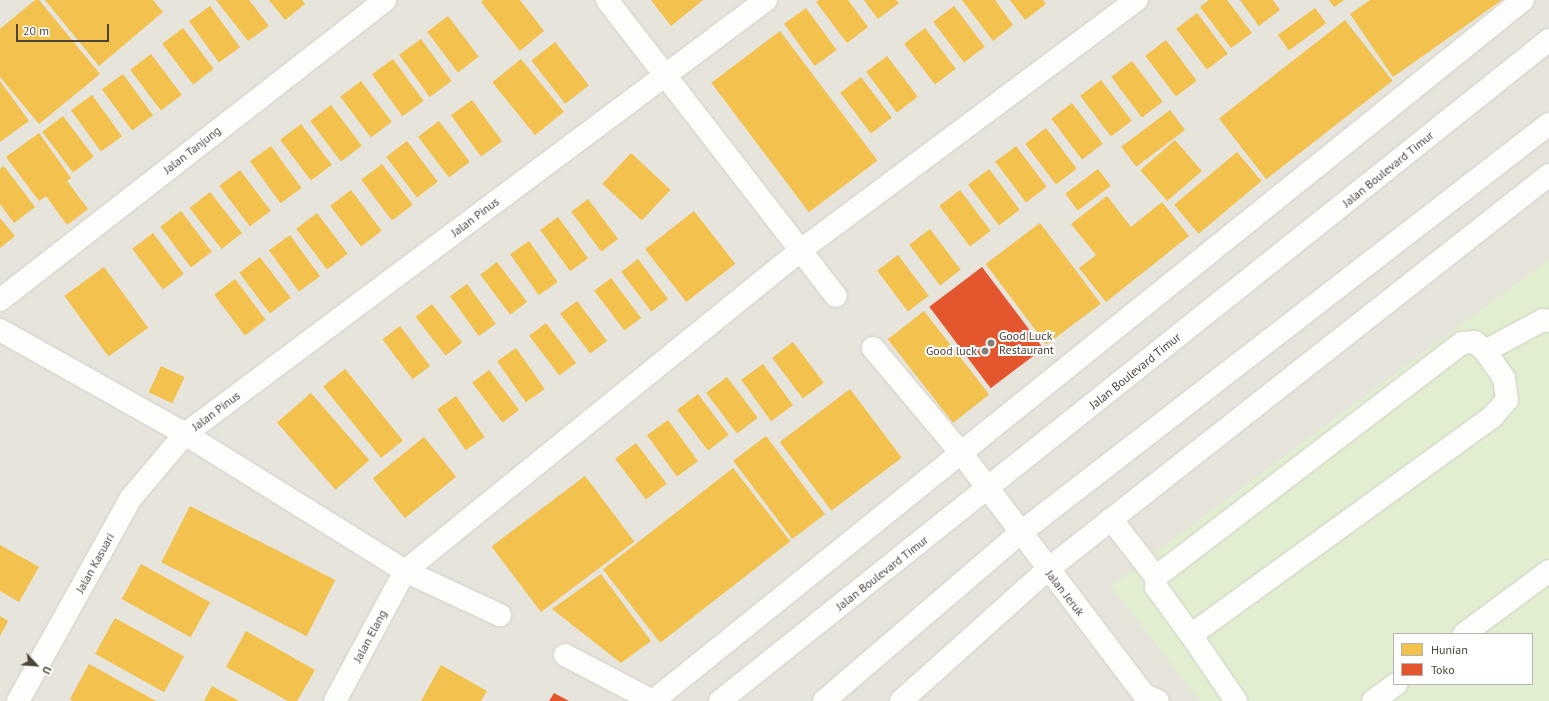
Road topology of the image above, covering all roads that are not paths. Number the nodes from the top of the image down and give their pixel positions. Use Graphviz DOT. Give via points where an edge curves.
graph roads {
  1 [pos="385,0"];
  2 [pos="607,0"];
  3 [pos="766,0"];
  4 [pos="1137,0"];
  5 [pos="1523,0"];
  6 [pos="1549,40"];
  7 [pos="665,75"];
  8 [pos="1549,124"];
  9 [pos="1549,175"];
  10 [pos="801,250"];
  11 [pos="836,296"];
  12 [pos="0,300"];
  13 [pos="1549,321"];
  14 [pos="0,330"];
  15 [pos="873,348"];
  16 [pos="1485,351"];
  17 [pos="185,434"];
  18 [pos="962,454"];
  19 [pos="988,490"];
  20 [pos="1111,519"];
  21 [pos="1020,533"];
  22 [pos="1047,570"];
  23 [pos="406,571"];
  24 [pos="1549,571"];
  25 [pos="1156,577"];
  26 [pos="500,615"];
  27 [pos="1465,633"];
  28 [pos="1191,635"];
  29 [pos="565,655"];
  30 [pos="1395,685"];
  31 [pos="1149,699"];
  32 [pos="18,701"];
  33 [pos="335,701"];
  34 [pos="653,701"];
  35 [pos="720,701"];
  36 [pos="824,701"];
  37 [pos="901,701"];
  38 [pos="1236,701"];
  39 [pos="1373,701"];
  1 -- 12 [label="street, Jalan Tanjung"];
  2 -- 7 [label="street"];
  3 -- 7 [label="street, Jalan Pinus"];
  4 -- 10 [label="street"];
  5 -- 18 [label="street"];
  6 -- 19 [label="street, Jalan Boulevard Timur"];
  7 -- 10 [label="street"];
  7 -- 17 [label="street, Jalan Pinus"];
  8 -- 21 [label="street"];
  9 -- 20 [label="street"];
  10 -- 11 [label="street"];
  10 -- 23 [label="street"];
  13 -- 16 [label="street" via="1543,320"];
  14 -- 17 [label="street"];
  15 -- 18 [label="street, Jalan Jeruk"];
  16 -- 25 [label="street" via="1475,342 1462,343"];
  16 -- 28 [label="street" via="1504,378 1507,400 1492,416"];
  17 -- 23 [label="street"];
  17 -- 32 [label="street, Jalan Kasuari" via="131,498"];
  18 -- 19 [label="street, Jalan Jeruk"];
  18 -- 34 [label="street"];
  19 -- 21 [label="street, Jalan Jeruk"];
  19 -- 35 [label="street, Jalan Boulevard Timur"];
  20 -- 22 [label="street"];
  20 -- 25 [label="street"];
  21 -- 22 [label="street, Jalan Jeruk"];
  21 -- 36 [label="street"];
  22 -- 31 [label="street, Jalan Jeruk"];
  22 -- 37 [label="street"];
  23 -- 26 [label="street"];
  23 -- 33 [label="street, Jalan Elang"];
  24 -- 27 [label="street"];
  25 -- 28 [label="street" via="1156,587"];
  28 -- 38 [label="street"];
  29 -- 34 [label="street"];
  30 -- 39 [label="street"];
}
